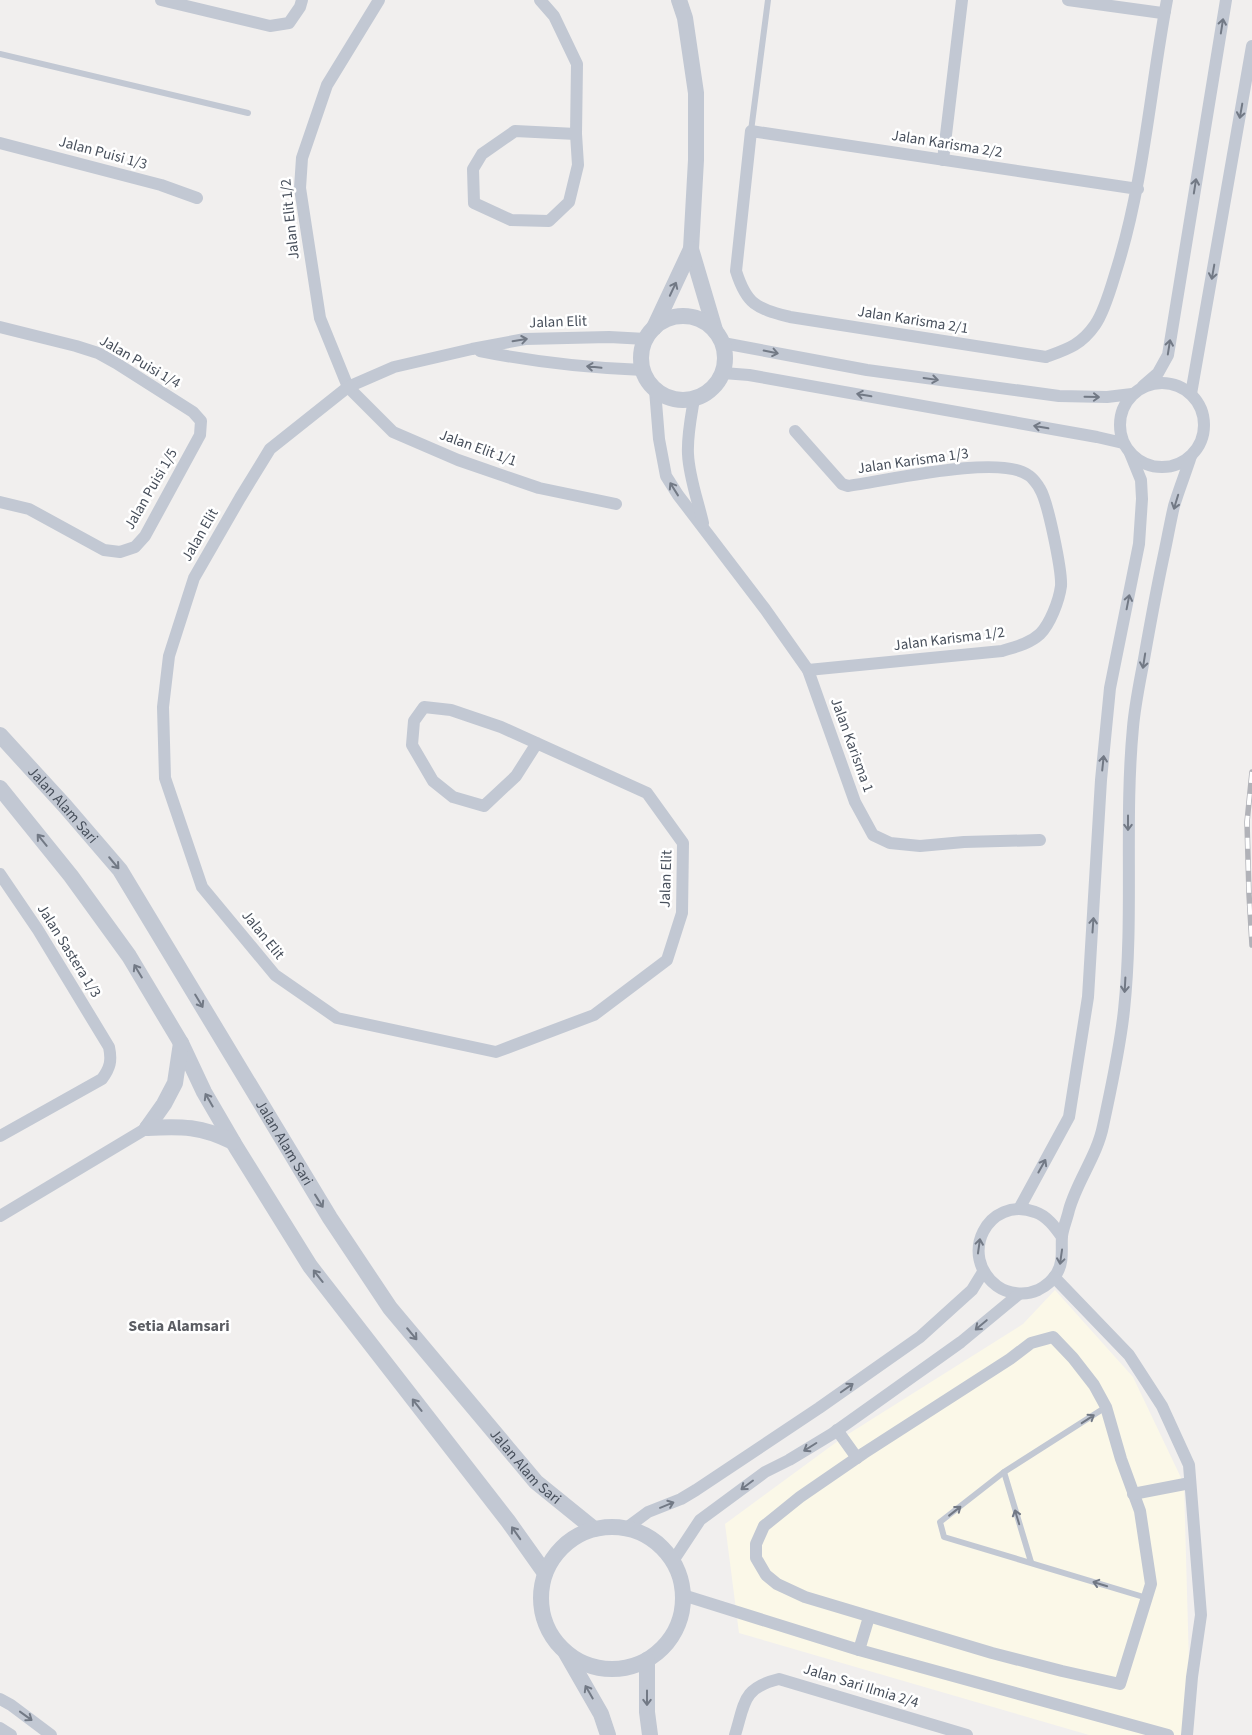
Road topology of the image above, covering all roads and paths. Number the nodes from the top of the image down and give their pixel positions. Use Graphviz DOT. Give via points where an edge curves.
graph roads {
  1 [pos="161,0"];
  2 [pos="302,0"];
  3 [pos="379,0"];
  4 [pos="540,0"];
  5 [pos="768,0"];
  6 [pos="962,0"];
  7 [pos="1068,0"];
  8 [pos="1226,0"];
  9 [pos="683,1"];
  10 [pos="1166,5"];
  11 [pos="1252,46"];
  12 [pos="0,54"];
  13 [pos="248,113"];
  14 [pos="751,131"];
  15 [pos="576,134"];
  16 [pos="0,143"];
  17 [pos="943,160"];
  18 [pos="1138,189"];
  19 [pos="196,198"];
  20 [pos="691,249"];
  21 [pos="0,327"];
  22 [pos="650,333"];
  23 [pos="719,337"];
  24 [pos="472,349"];
  25 [pos="642,370"];
  26 [pos="723,373"];
  27 [pos="1143,386"];
  28 [pos="348,387"];
  29 [pos="655,390"];
  30 [pos="1132,394"];
  31 [pos="1191,394"];
  32 [pos="694,399"];
  33 [pos="201,421"];
  34 [pos="795,431"];
  35 [pos="1127,448"];
  36 [pos="1191,456"];
  37 [pos="1028,475"];
  38 [pos="0,502"];
  39 [pos="616,504"];
  40 [pos="704,528"];
  41 [pos="808,670"];
  42 [pos="0,735"];
  43 [pos="537,742"];
  44 [pos="0,788"];
  45 [pos="1040,840"];
  46 [pos="0,874"];
  47 [pos="181,1043"];
  48 [pos="147,1128"];
  49 [pos="0,1136"];
  50 [pos="233,1142"];
  51 [pos="1019,1209"];
  52 [pos="0,1216"];
  53 [pos="1062,1237"];
  54 [pos="983,1272"];
  55 [pos="1054,1277"];
  56 [pos="1019,1294"];
  57 [pos="1106,1407"];
  58 [pos="837,1430"];
  59 [pos="857,1458"];
  60 [pos="1004,1472"];
  61 [pos="1190,1483"];
  62 [pos="1134,1494"];
  63 [pos="594,1529"];
  64 [pos="625,1529"];
  65 [pos="673,1562"];
  66 [pos="1031,1562"];
  67 [pos="545,1573"];
  68 [pos="686,1596"];
  69 [pos="1147,1598"];
  70 [pos="869,1617"];
  71 [pos="858,1650"];
  72 [pos="565,1652"];
  73 [pos="647,1660"];
  74 [pos="0,1699"];
  75 [pos="0,1728"];
  76 [pos="11,1735"];
  77 [pos="50,1735"];
  78 [pos="608,1735"];
  79 [pos="650,1735"];
  80 [pos="735,1735"];
  81 [pos="967,1735"];
  82 [pos="1168,1735"];
  83 [pos="1187,1735"];
  1 -- 2 [label="street" via="270,26 289,23"];
  3 -- 28 [label="street, Jalan Elit 1/2" via="326,85 301,165 300,188 320,318"];
  4 -- 15 [label="street" via="554,16 576,64"];
  5 -- 14 [label="lane"];
  6 -- 17 [label="street"];
  7 -- 10 [label="street" via="1162,13"];
  27 -- 8 [label="street, one-way" via="1158,373 1168,355"];
  9 -- 20 [label="street" via="696,93"];
  10 -- 18 [label="street, Jalan Karisma 2/1"];
  11 -- 31 [label="street, one-way"];
  12 -- 13 [label="lane"];
  14 -- 17 [label="street, Jalan Karisma 2/2"];
  14 -- 18 [label="street, Jalan Karisma 2/1" via="736,271 752,303 766,311 790,317 1046,357 1076,346 1096,324 1125,244"];
  15 -- 15 [label="street" via="515,131 482,154 473,169 474,203 511,220 549,221 569,202 578,165"];
  16 -- 19 [label="street, Jalan Puisi 1/3" via="161,185"];
  17 -- 18 [label="street, Jalan Karisma 2/2"];
  22 -- 20 [label="street, one-way"];
  20 -- 23 [label="street"];
  21 -- 33 [label="street, Jalan Puisi 1/4" via="98,353 193,412"];
  22 -- 23 [label="street" via="664,321 685,316 701,321"];
  24 -- 22 [label="street, Jalan Elit, one-way" via="524,339"];
  22 -- 25 [label="street" via="641,354"];
  23 -- 26 [label="street" via="725,363"];
  23 -- 30 [label="street, one-way" via="868,370 1059,396"];
  25 -- 24 [label="street, Jalan Elit, one-way" via="526,360"];
  24 -- 28 [label="street, Jalan Elit" via="394,368"];
  25 -- 29 [label="street"];
  26 -- 32 [label="street" via="712,390"];
  35 -- 26 [label="street, one-way" via="1097,437"];
  27 -- 30 [label="street"];
  27 -- 31 [label="street" via="1160,382 1177,385"];
  28 -- 39 [label="street, Jalan Elit 1/1" via="393,432 458,460 539,488"];
  28 -- 43 [label="street, Jalan Elit" via="270,449 194,578 169,656 163,707 165,778 202,887 275,975 337,1018 496,1052 594,1015 667,960 682,913 683,843 648,793"];
  29 -- 32 [label="street" via="673,399"];
  40 -- 29 [label="street, Jalan Karisma 1, one-way" via="666,476"];
  30 -- 35 [label="street" via="1120,417 1119,431"];
  31 -- 36 [label="street" via="1200,405 1204,418 1200,445"];
  32 -- 40 [label="street, Jalan Karisma 1" via="688,454"];
  33 -- 38 [label="street, Jalan Puisi 1/5" via="200,435 145,536 135,546 120,552 104,550 29,510"];
  34 -- 37 [label="street, Jalan Karisma 1/3" via="842,484 848,486 959,468 1008,467"];
  35 -- 36 [label="street" via="1144,463 1160,467 1177,465"];
  51 -- 35 [label="street, one-way" via="1069,1117 1088,997 1110,688 1139,544 1141,480"];
  36 -- 53 [label="street, one-way" via="1174,507 1133,726 1124,1010 1114,1077 1101,1136 1070,1206"];
  37 -- 41 [label="street, Jalan Karisma 1/2" via="1041,490 1052,530 1061,585 1056,608 1041,633 1027,643 1002,651"];
  40 -- 41 [label="street, Jalan Karisma 1"];
  41 -- 45 [label="street, Jalan Karisma 1" via="855,802 872,835 890,843 920,846"];
  42 -- 63 [label="street, Jalan Alam Sari, one-way" via="120,870 330,1218 390,1308 536,1482"];
  43 -- 43 [label="street, Jalan Elit" via="516,776 484,806 453,797 432,781 412,745 414,721 424,707 450,710"];
  47 -- 44 [label="street, one-way" via="123,948 71,876"];
  46 -- 49 [label="street, Jalan Sastera 1/3" via="38,930 109,1047 112,1058 102,1080"];
  47 -- 48 [label="street" via="175,1083"];
  50 -- 47 [label="street, one-way"];
  48 -- 50 [label="street" via="194,1127"];
  48 -- 52 [label="street"];
  67 -- 50 [label="street, one-way" via="310,1266"];
  51 -- 53 [label="street" via="1036,1212 1050,1221"];
  54 -- 51 [label="street, one-way" via="978,1257 983,1231 1002,1213"];
  53 -- 55 [label="street, one-way" via="1062,1258"];
  54 -- 56 [label="street" via="1002,1290"];
  64 -- 54 [label="street, one-way" via="648,1512 696,1490 920,1337 972,1290"];
  55 -- 56 [label="street" via="1036,1291"];
  55 -- 61 [label="street" via="1129,1355 1162,1406 1189,1465"];
  56 -- 58 [label="street, one-way" via="961,1342"];
  57 -- 59 [label="street" via="1094,1385 1053,1336 1031,1343"];
  60 -- 57 [label="lane, one-way"];
  57 -- 62 [label="street"];
  58 -- 59 [label="street"];
  58 -- 65 [label="street, one-way" via="765,1472 700,1520"];
  59 -- 70 [label="street" via="764,1526 756,1544 756,1558 766,1575 777,1584 805,1597"];
  66 -- 60 [label="lane, one-way"];
  66 -- 60 [label="lane, one-way" via="944,1537 940,1522"];
  61 -- 62 [label="street"];
  61 -- 83 [label="street" via="1201,1615"];
  62 -- 69 [label="street" via="1140,1511 1151,1584"];
  63 -- 64 [label="street"];
  63 -- 67 [label="street" via="573,1538 556,1553"];
  64 -- 65 [label="street" via="639,1532 658,1544"];
  65 -- 68 [label="street"];
  69 -- 66 [label="lane, one-way"];
  67 -- 72 [label="street" via="540,1594 542,1615 551,1635"];
  68 -- 71 [label="street"];
  68 -- 73 [label="street" via="677,1627 665,1646"];
  69 -- 70 [label="street" via="1120,1684 1027,1662"];
  70 -- 71 [label="street"];
  71 -- 82 [label="street"];
  72 -- 73 [label="street" via="584,1663 605,1669 626,1668"];
  78 -- 72 [label="street, one-way" via="601,1714"];
  73 -- 79 [label="street, one-way"];
  74 -- 77 [label="street, one-way"];
  75 -- 76 [label="street"];
  80 -- 81 [label="street, Jalan Sari Ilmia 2/4" via="748,1694 765,1682 779,1679"];
}
